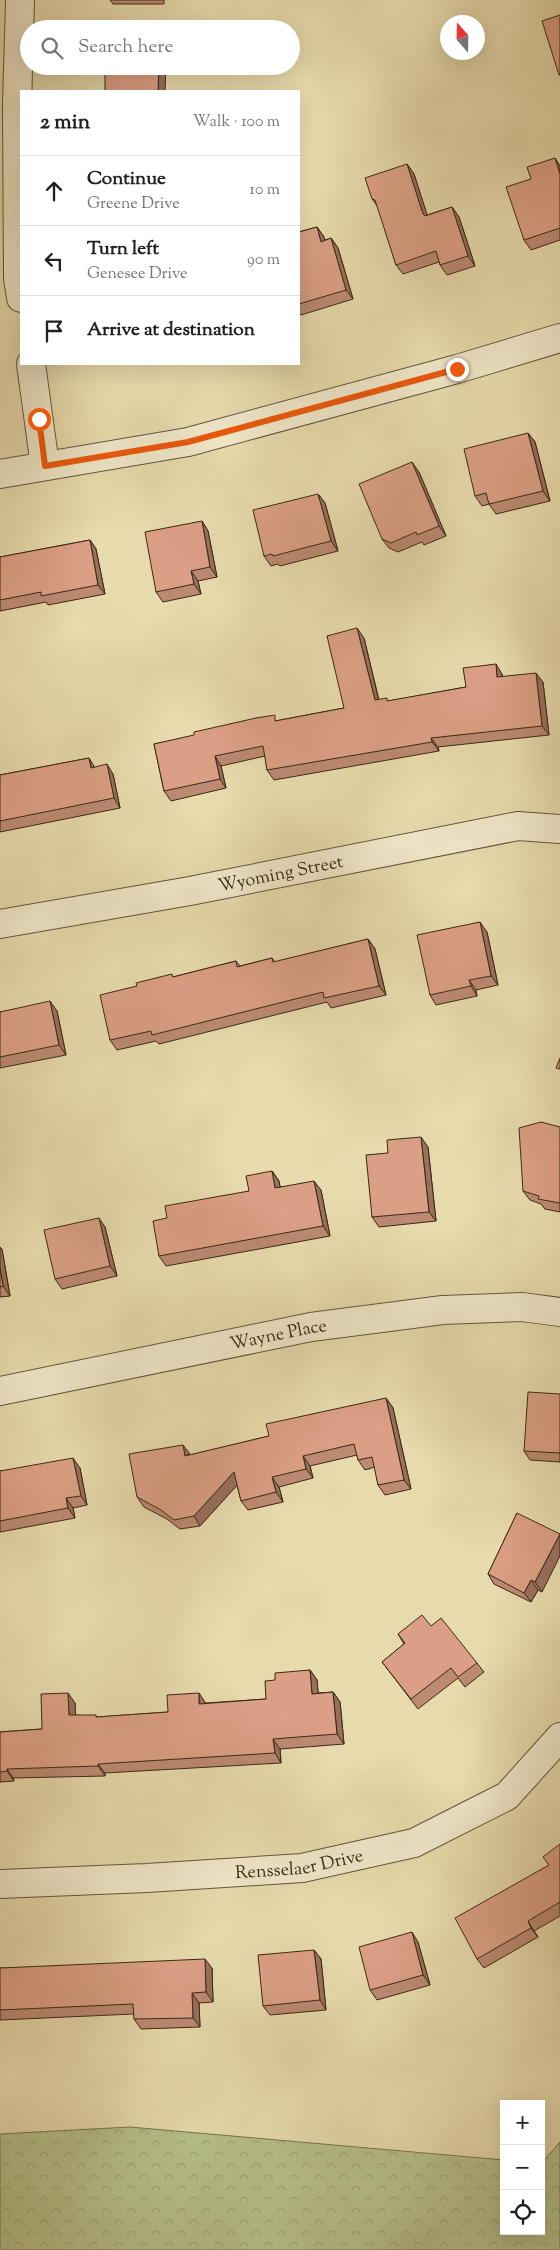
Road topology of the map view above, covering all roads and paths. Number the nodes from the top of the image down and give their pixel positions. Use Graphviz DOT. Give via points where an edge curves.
graph roads {
  1 [pos="20,0"];
  2 [pos="20,291"];
  3 [pos="560,338"];
  4 [pos="31,365"];
  5 [pos="45,466"];
  6 [pos="0,474"];
  7 [pos="560,829"];
  8 [pos="0,924"];
  9 [pos="560,1312"];
  10 [pos="0,1392"];
  11 [pos="560,1737"];
  12 [pos="0,1884"];
  1 -- 2 [label="street" via="17,105"];
  3 -- 5 [label="street" via="188,442"];
  4 -- 5 [label="street"];
  5 -- 6 [label="street"];
  7 -- 8 [label="street, Wyoming Street" via="518,826 190,891"];
  9 -- 10 [label="street, Wayne Place" via="522,1307 443,1310 311,1327"];
  11 -- 12 [label="street, Rensselaer Drive" via="507,1796 414,1843 302,1868"];
}
